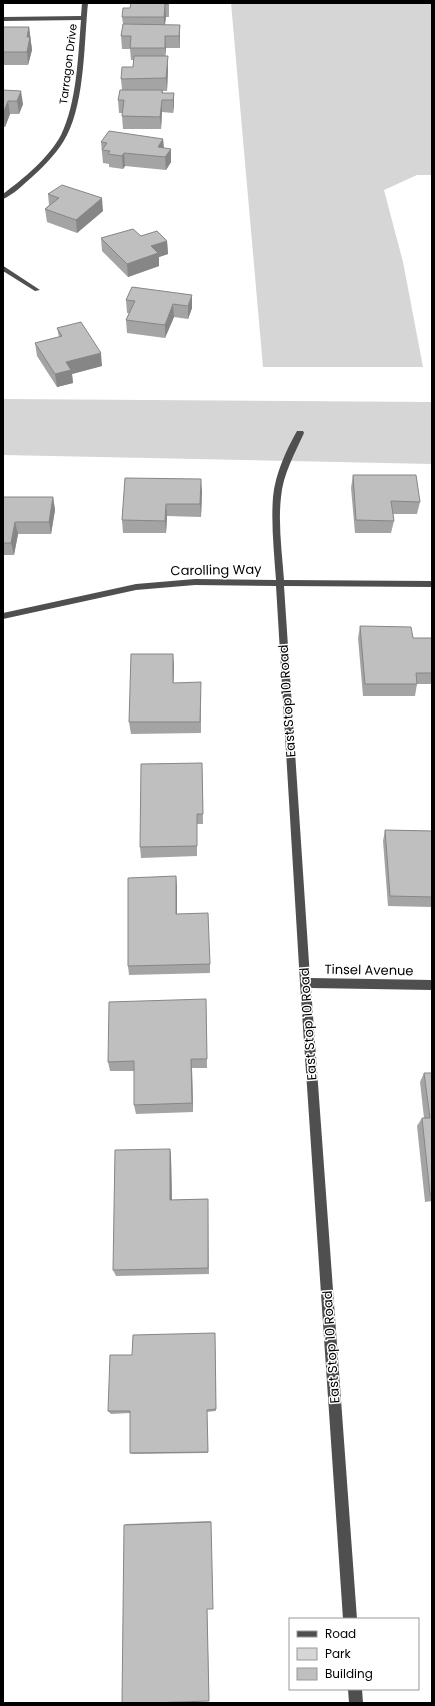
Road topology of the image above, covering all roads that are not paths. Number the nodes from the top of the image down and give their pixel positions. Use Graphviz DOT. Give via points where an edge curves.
graph roads {
  1 [pos="85,3"];
  2 [pos="83,18"];
  3 [pos="3,19"];
  4 [pos="3,197"];
  5 [pos="3,268"];
  6 [pos="37,290"];
  7 [pos="300,433"];
  8 [pos="280,582"];
  9 [pos="432,584"];
  10 [pos="3,616"];
  11 [pos="305,983"];
  12 [pos="432,985"];
  13 [pos="350,1618"];
  14 [pos="355,1690"];
  15 [pos="356,1703"];
  1 -- 2 [label="street, Tarragon Drive"];
  2 -- 3 [label="street"];
  2 -- 4 [label="street, Tarragon Drive" via="75,97 68,125 53,150 36,170"];
  5 -- 6 [label="street"];
  7 -- 8 [label="street, East Stop 10 Road" via="284,468 277,496"];
  8 -- 9 [label="street, Carolling Way"];
  8 -- 10 [label="street, Carolling Way" via="148,585"];
  8 -- 11 [label="street, East Stop 10 Road"];
  11 -- 12 [label="street, Tinsel Avenue"];
  11 -- 13 [label="street, East Stop 10 Road"];
  14 -- 15 [label="street"];
}
